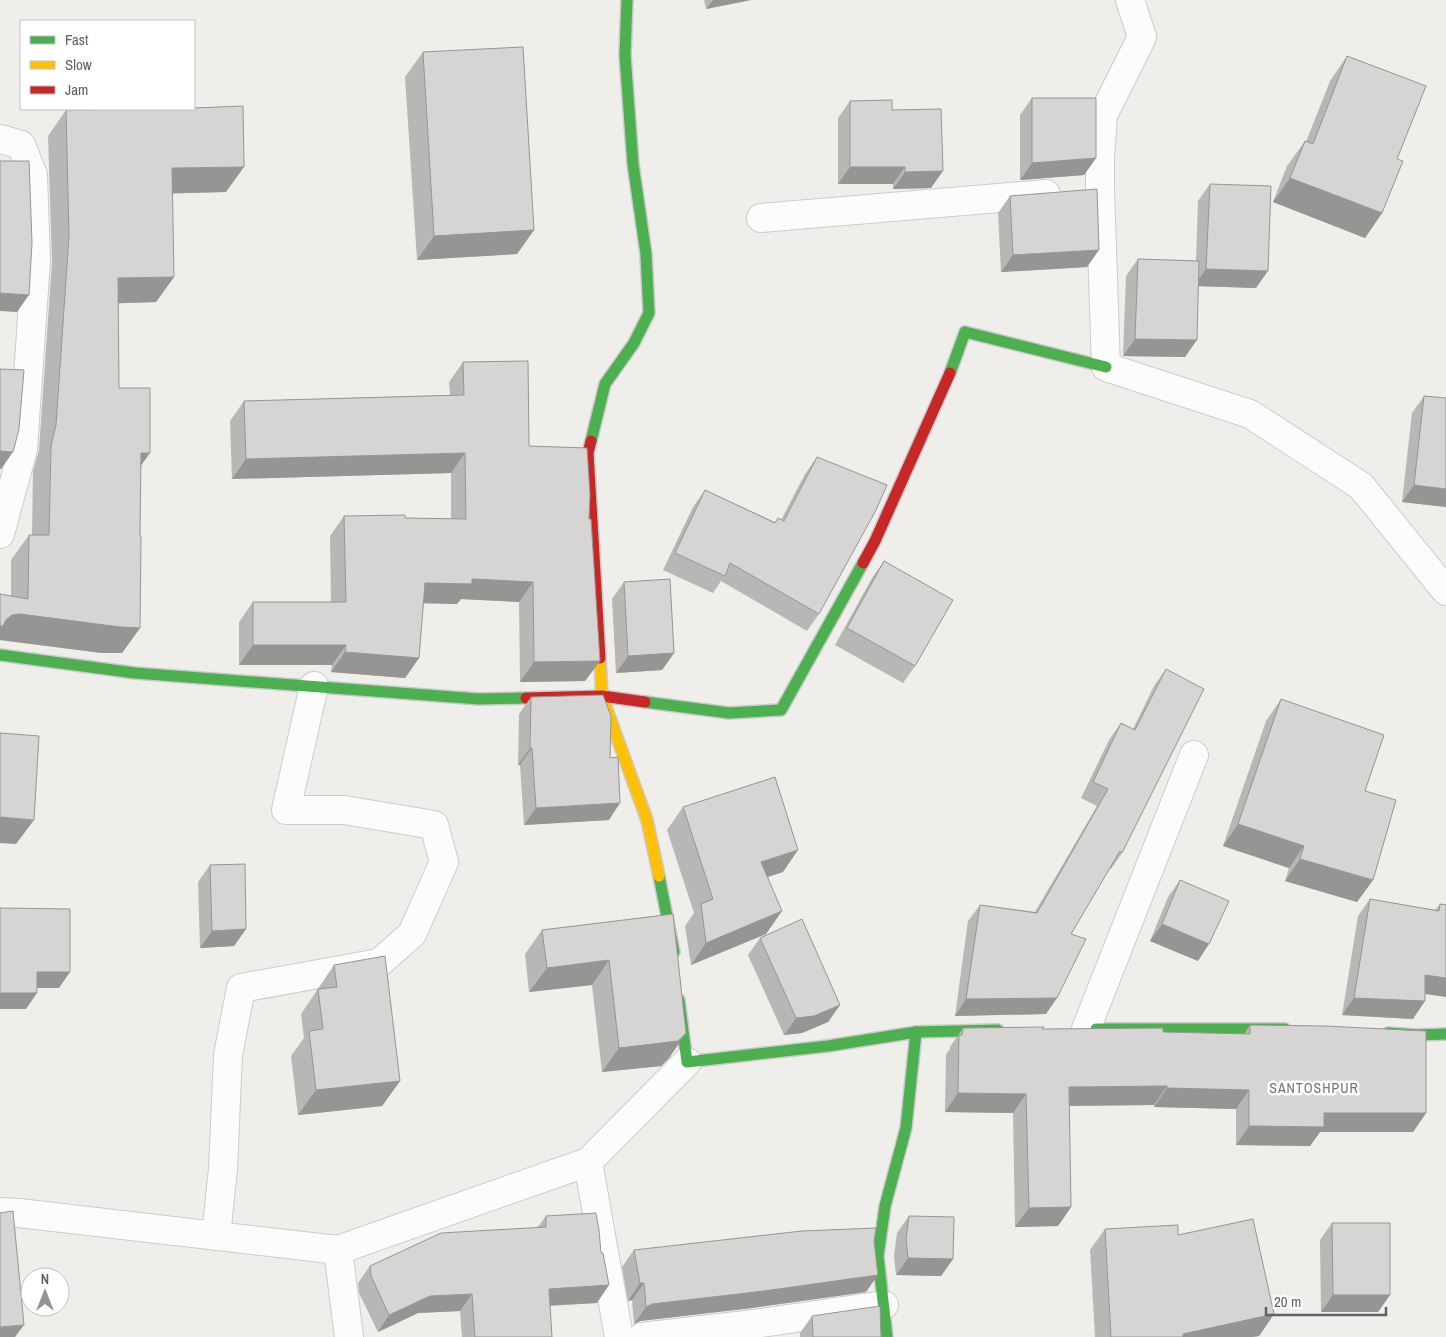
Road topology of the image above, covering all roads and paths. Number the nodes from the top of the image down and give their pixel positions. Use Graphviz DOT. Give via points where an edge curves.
graph roads {
  1 [pos="628,0"];
  2 [pos="1130,0"];
  3 [pos="0,139"];
  4 [pos="1100,189"];
  5 [pos="762,218"];
  6 [pos="1106,367"];
  7 [pos="0,534"];
  8 [pos="1446,591"];
  9 [pos="0,656"];
  10 [pos="314,686"];
  11 [pos="602,696"];
  12 [pos="1194,755"];
  13 [pos="674,960"];
  14 [pos="678,988"];
  15 [pos="1082,1029"];
  16 [pos="1296,1029"];
  17 [pos="1012,1030"];
  18 [pos="916,1032"];
  19 [pos="1380,1033"];
  20 [pos="1446,1034"];
  21 [pos="686,1062"];
  22 [pos="588,1162"];
  23 [pos="0,1212"];
  24 [pos="216,1236"];
  25 [pos="338,1250"];
  26 [pos="884,1305"];
  27 [pos="349,1337"];
  28 [pos="619,1337"];
  29 [pos="642,1337"];
  30 [pos="887,1337"];
  1 -- 11 [label="street" via="625,54 649,313 634,343 605,384 588,453"];
  2 -- 4 [label="street" via="1142,37 1103,114"];
  3 -- 7 [label="street" via="21,145 33,175 36,260 23,449"];
  4 -- 5 [label="street"];
  4 -- 6 [label="street"];
  6 -- 8 [label="street" via="1250,414 1361,486"];
  6 -- 11 [label="street" via="965,332 876,541 781,710 729,713"];
  9 -- 10 [label="street" via="135,673"];
  10 -- 11 [label="street" via="479,699"];
  10 -- 24 [label="street" via="286,810 344,810 434,825 444,862 412,934 379,963 241,988 228,1055 223,1169"];
  11 -- 13 [label="street" via="647,820"];
  12 -- 15 [label="street"];
  14 -- 21 [label="street"];
  15 -- 16 [label="street"];
  17 -- 18 [label="street"];
  18 -- 21 [label="street" via="828,1046"];
  18 -- 26 [label="street" via="906,1128 885,1206 878,1256"];
  19 -- 20 [label="street"];
  21 -- 22 [label="street"];
  22 -- 25 [label="street"];
  22 -- 28 [label="street"];
  23 -- 24 [label="street"];
  24 -- 25 [label="street"];
  25 -- 27 [label="street"];
  26 -- 29 [label="street"];
  26 -- 30 [label="street"];
}
